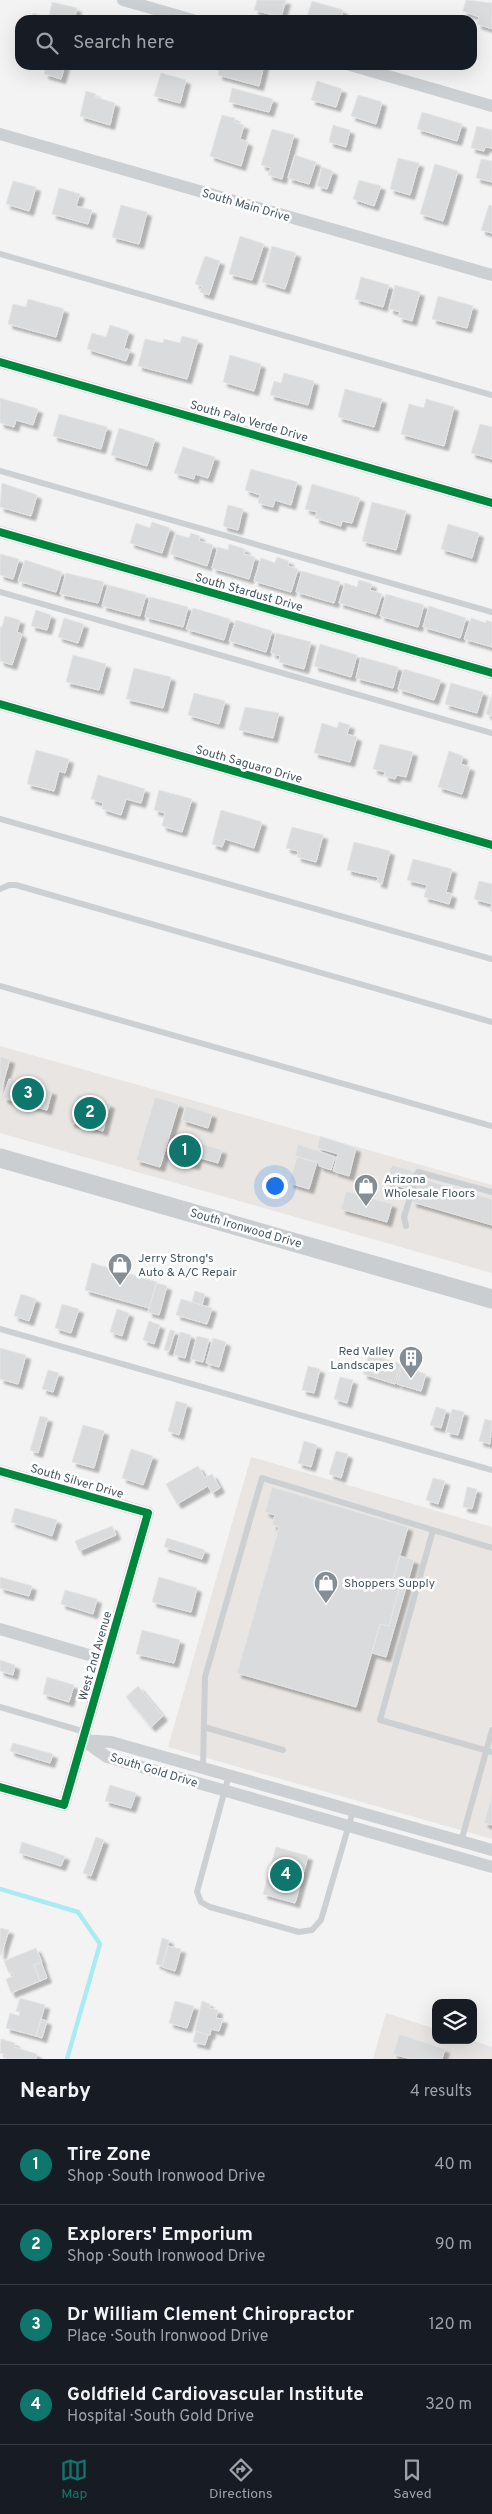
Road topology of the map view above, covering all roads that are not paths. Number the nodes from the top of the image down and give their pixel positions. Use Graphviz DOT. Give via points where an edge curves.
graph roads {
  1 [pos="124,0"];
  2 [pos="176,15"];
  3 [pos="367,70"];
  4 [pos="492,106"];
  5 [pos="0,134"];
  6 [pos="0,254"];
  7 [pos="492,275"];
  8 [pos="0,362"];
  9 [pos="492,395"];
  10 [pos="0,471"];
  11 [pos="492,503"];
  12 [pos="0,532"];
  13 [pos="0,592"];
  14 [pos="492,612"];
  15 [pos="492,673"];
  16 [pos="0,704"];
  17 [pos="492,733"];
  18 [pos="0,819"];
  19 [pos="492,845"];
  20 [pos="0,889"];
  21 [pos="492,959"];
  22 [pos="0,986"];
  23 [pos="492,1022"];
  24 [pos="492,1126"];
  25 [pos="0,1158"];
  26 [pos="492,1192"];
  27 [pos="406,1226"];
  28 [pos="492,1298"];
  29 [pos="0,1329"];
  30 [pos="492,1470"];
  31 [pos="0,1471"];
  32 [pos="148,1513"];
  33 [pos="433,1530"];
  34 [pos="492,1548"];
  35 [pos="0,1630"];
  36 [pos="106,1660"];
  37 [pos="0,1707"];
  38 [pos="204,1727"];
  39 [pos="492,1730"];
  40 [pos="84,1736"];
  41 [pos="283,1750"];
  42 [pos="489,1751"];
  43 [pos="203,1768"];
  44 [pos="229,1775"];
  45 [pos="200,1784"];
  46 [pos="0,1787"];
  47 [pos="225,1791"];
  48 [pos="353,1811"];
  49 [pos="349,1826"];
  50 [pos="461,1842"];
  51 [pos="492,1850"];
  52 [pos="457,1857"];
  53 [pos="492,1867"];
  1 -- 2 [label="street"];
  3 -- 4 [label="street"];
  5 -- 7 [label="street, South Main Drive"];
  6 -- 9 [label="lane"];
  8 -- 11 [label="street, South Palo Verde Drive"];
  10 -- 14 [label="lane"];
  12 -- 15 [label="street, South Stardust Drive"];
  13 -- 17 [label="lane"];
  16 -- 19 [label="street, South Saguaro Drive"];
  18 -- 21 [label="lane"];
  20 -- 23 [label="lane" via="16,885"];
  22 -- 24 [label="lane"];
  25 -- 28 [label="main road, South Ironwood Drive"];
  26 -- 27 [label="lane" via="418,1172 404,1217"];
  29 -- 30 [label="lane"];
  31 -- 32 [label="street, South Silver Drive"];
  32 -- 36 [label="street, West 2nd Avenue"];
  33 -- 34 [label="lane"];
  33 -- 38 [label="lane" via="262,1478 204,1678"];
  33 -- 42 [label="lane" via="380,1720"];
  35 -- 36 [label="street"];
  36 -- 40 [label="street, West 2nd Avenue"];
  37 -- 40 [label="lane"];
  38 -- 41 [label="lane"];
  38 -- 43 [label="lane"];
  39 -- 42 [label="lane"];
  40 -- 43 [label="street, South Gold Drive"];
  40 -- 45 [label="street, South Gold Drive" via="107,1757"];
  40 -- 46 [label="street, West 2nd Avenue" via="64,1806"];
  42 -- 50 [label="lane"];
  43 -- 44 [label="street, South Gold Drive"];
  43 -- 45 [label="street"];
  44 -- 47 [label="lane"];
  44 -- 48 [label="street, South Gold Drive"];
  45 -- 47 [label="street, South Gold Drive"];
  47 -- 49 [label="street, South Gold Drive"];
  47 -- 49 [label="lane" via="197,1892 201,1902 210,1907 300,1932 312,1930 321,1920"];
  48 -- 49 [label="lane"];
  48 -- 50 [label="street, South Gold Drive"];
  49 -- 52 [label="street, South Gold Drive"];
  50 -- 51 [label="street, South Gold Drive"];
  50 -- 52 [label="street"];
  52 -- 53 [label="street, South Gold Drive"];
}
